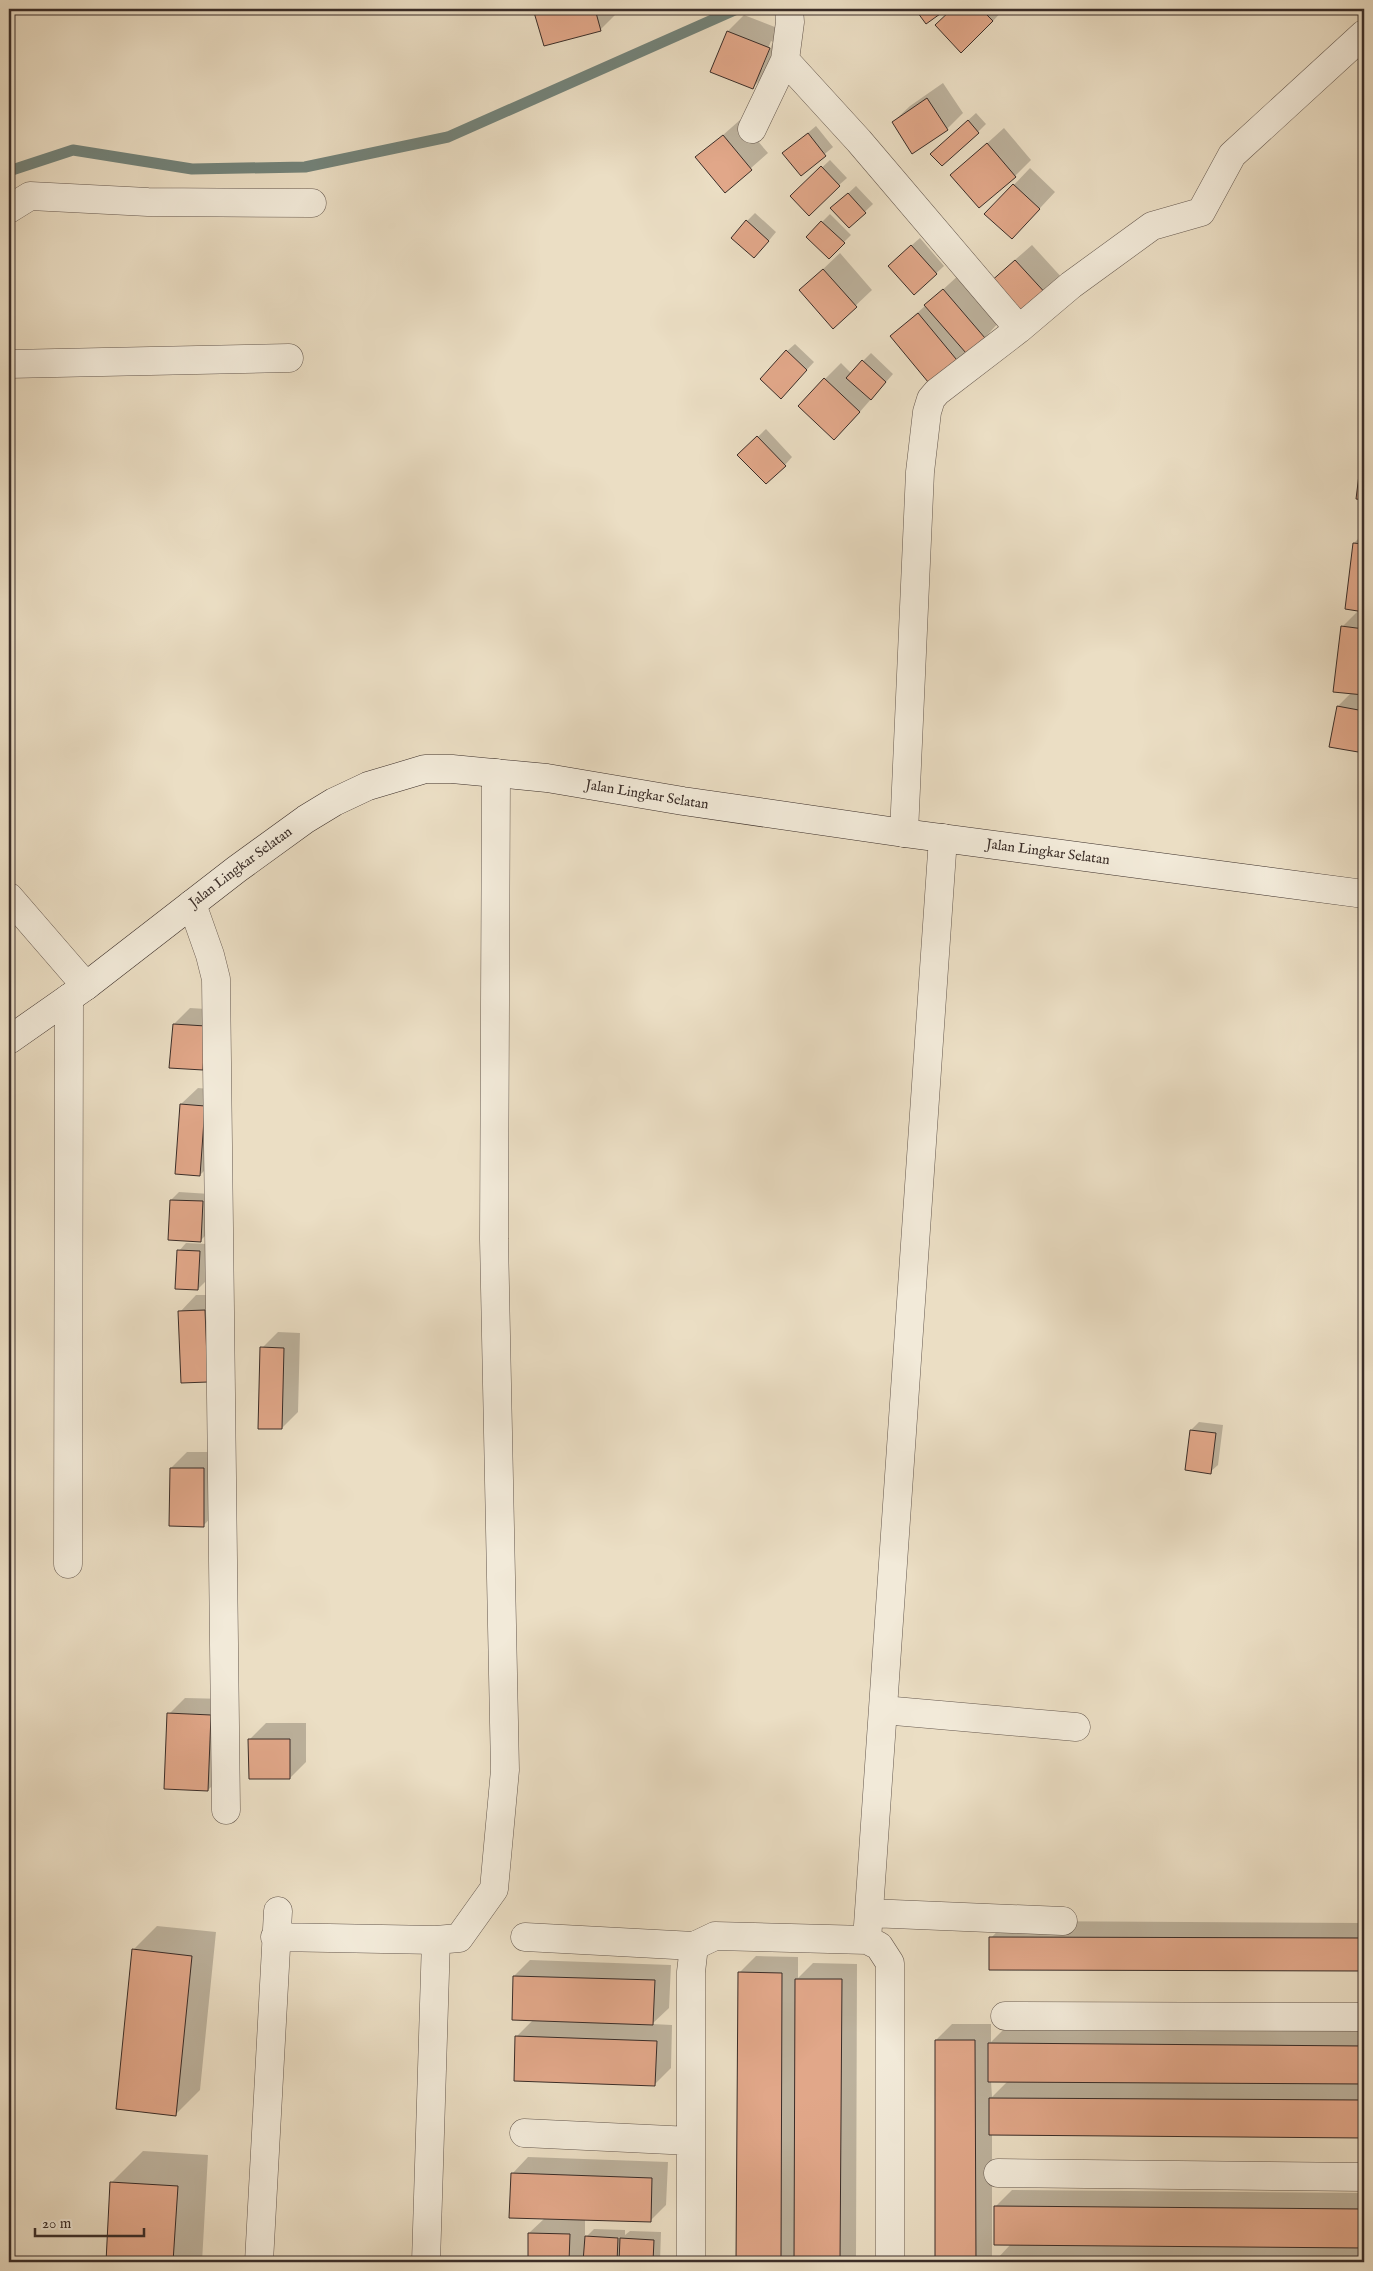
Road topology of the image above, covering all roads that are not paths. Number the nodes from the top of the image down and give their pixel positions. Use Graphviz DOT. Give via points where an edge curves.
graph roads {
  1 [pos="795,13"];
  2 [pos="1364,34"];
  3 [pos="785,60"];
  4 [pos="752,129"];
  5 [pos="312,203"];
  6 [pos="9,209"];
  7 [pos="1019,329"];
  8 [pos="289,358"];
  9 [pos="9,364"];
  10 [pos="496,773"];
  11 [pos="904,833"];
  12 [pos="943,838"];
  13 [pos="1364,894"];
  14 [pos="9,897"];
  15 [pos="192,904"];
  16 [pos="77,992"];
  17 [pos="9,1040"];
  18 [pos="68,1564"];
  19 [pos="883,1710"];
  20 [pos="1076,1727"];
  21 [pos="226,1810"];
  22 [pos="869,1913"];
  23 [pos="1063,1921"];
  24 [pos="524,1937"];
  25 [pos="436,1940"];
  26 [pos="867,1940"];
  27 [pos="694,1946"];
  28 [pos="1005,2016"];
  29 [pos="1364,2017"];
  30 [pos="524,2133"];
  31 [pos="691,2141"];
  32 [pos="998,2173"];
  33 [pos="1364,2176"];
  34 [pos="258,2262"];
  35 [pos="426,2262"];
  36 [pos="691,2262"];
  37 [pos="890,2262"];
  1 -- 3 [label="street"];
  2 -- 7 [label="street" via="1232,155 1201,212 1152,226 1071,285"];
  3 -- 4 [label="street"];
  3 -- 7 [label="street" via="859,141"];
  5 -- 6 [label="street" via="148,202 30,196"];
  7 -- 11 [label="street" via="937,392 926,412 920,472"];
  8 -- 9 [label="street"];
  10 -- 11 [label="street, Jalan Lingkar Selatan"];
  10 -- 15 [label="street, Jalan Lingkar Selatan" via="425,770 368,786 306,819"];
  10 -- 25 [label="street" via="494,1239 504,1770 494,1889 459,1938"];
  11 -- 12 [label="street, Jalan Lingkar Selatan"];
  12 -- 13 [label="street, Jalan Lingkar Selatan"];
  12 -- 19 [label="street"];
  14 -- 16 [label="street"];
  15 -- 16 [label="street, Jalan Lingkar Selatan"];
  15 -- 21 [label="street" via="216,979"];
  16 -- 17 [label="street, Jalan Lingkar Selatan"];
  16 -- 18 [label="street"];
  19 -- 20 [label="street"];
  19 -- 22 [label="street"];
  22 -- 23 [label="street"];
  22 -- 26 [label="street"];
  24 -- 27 [label="street"];
  25 -- 34 [label="street" via="277,1924"];
  25 -- 35 [label="street"];
  26 -- 27 [label="street" via="716,1936"];
  26 -- 37 [label="street" via="880,1946 890,1963"];
  27 -- 31 [label="street" via="690,1972"];
  28 -- 29 [label="street"];
  30 -- 31 [label="street"];
  31 -- 36 [label="street"];
  32 -- 33 [label="street"];
}
